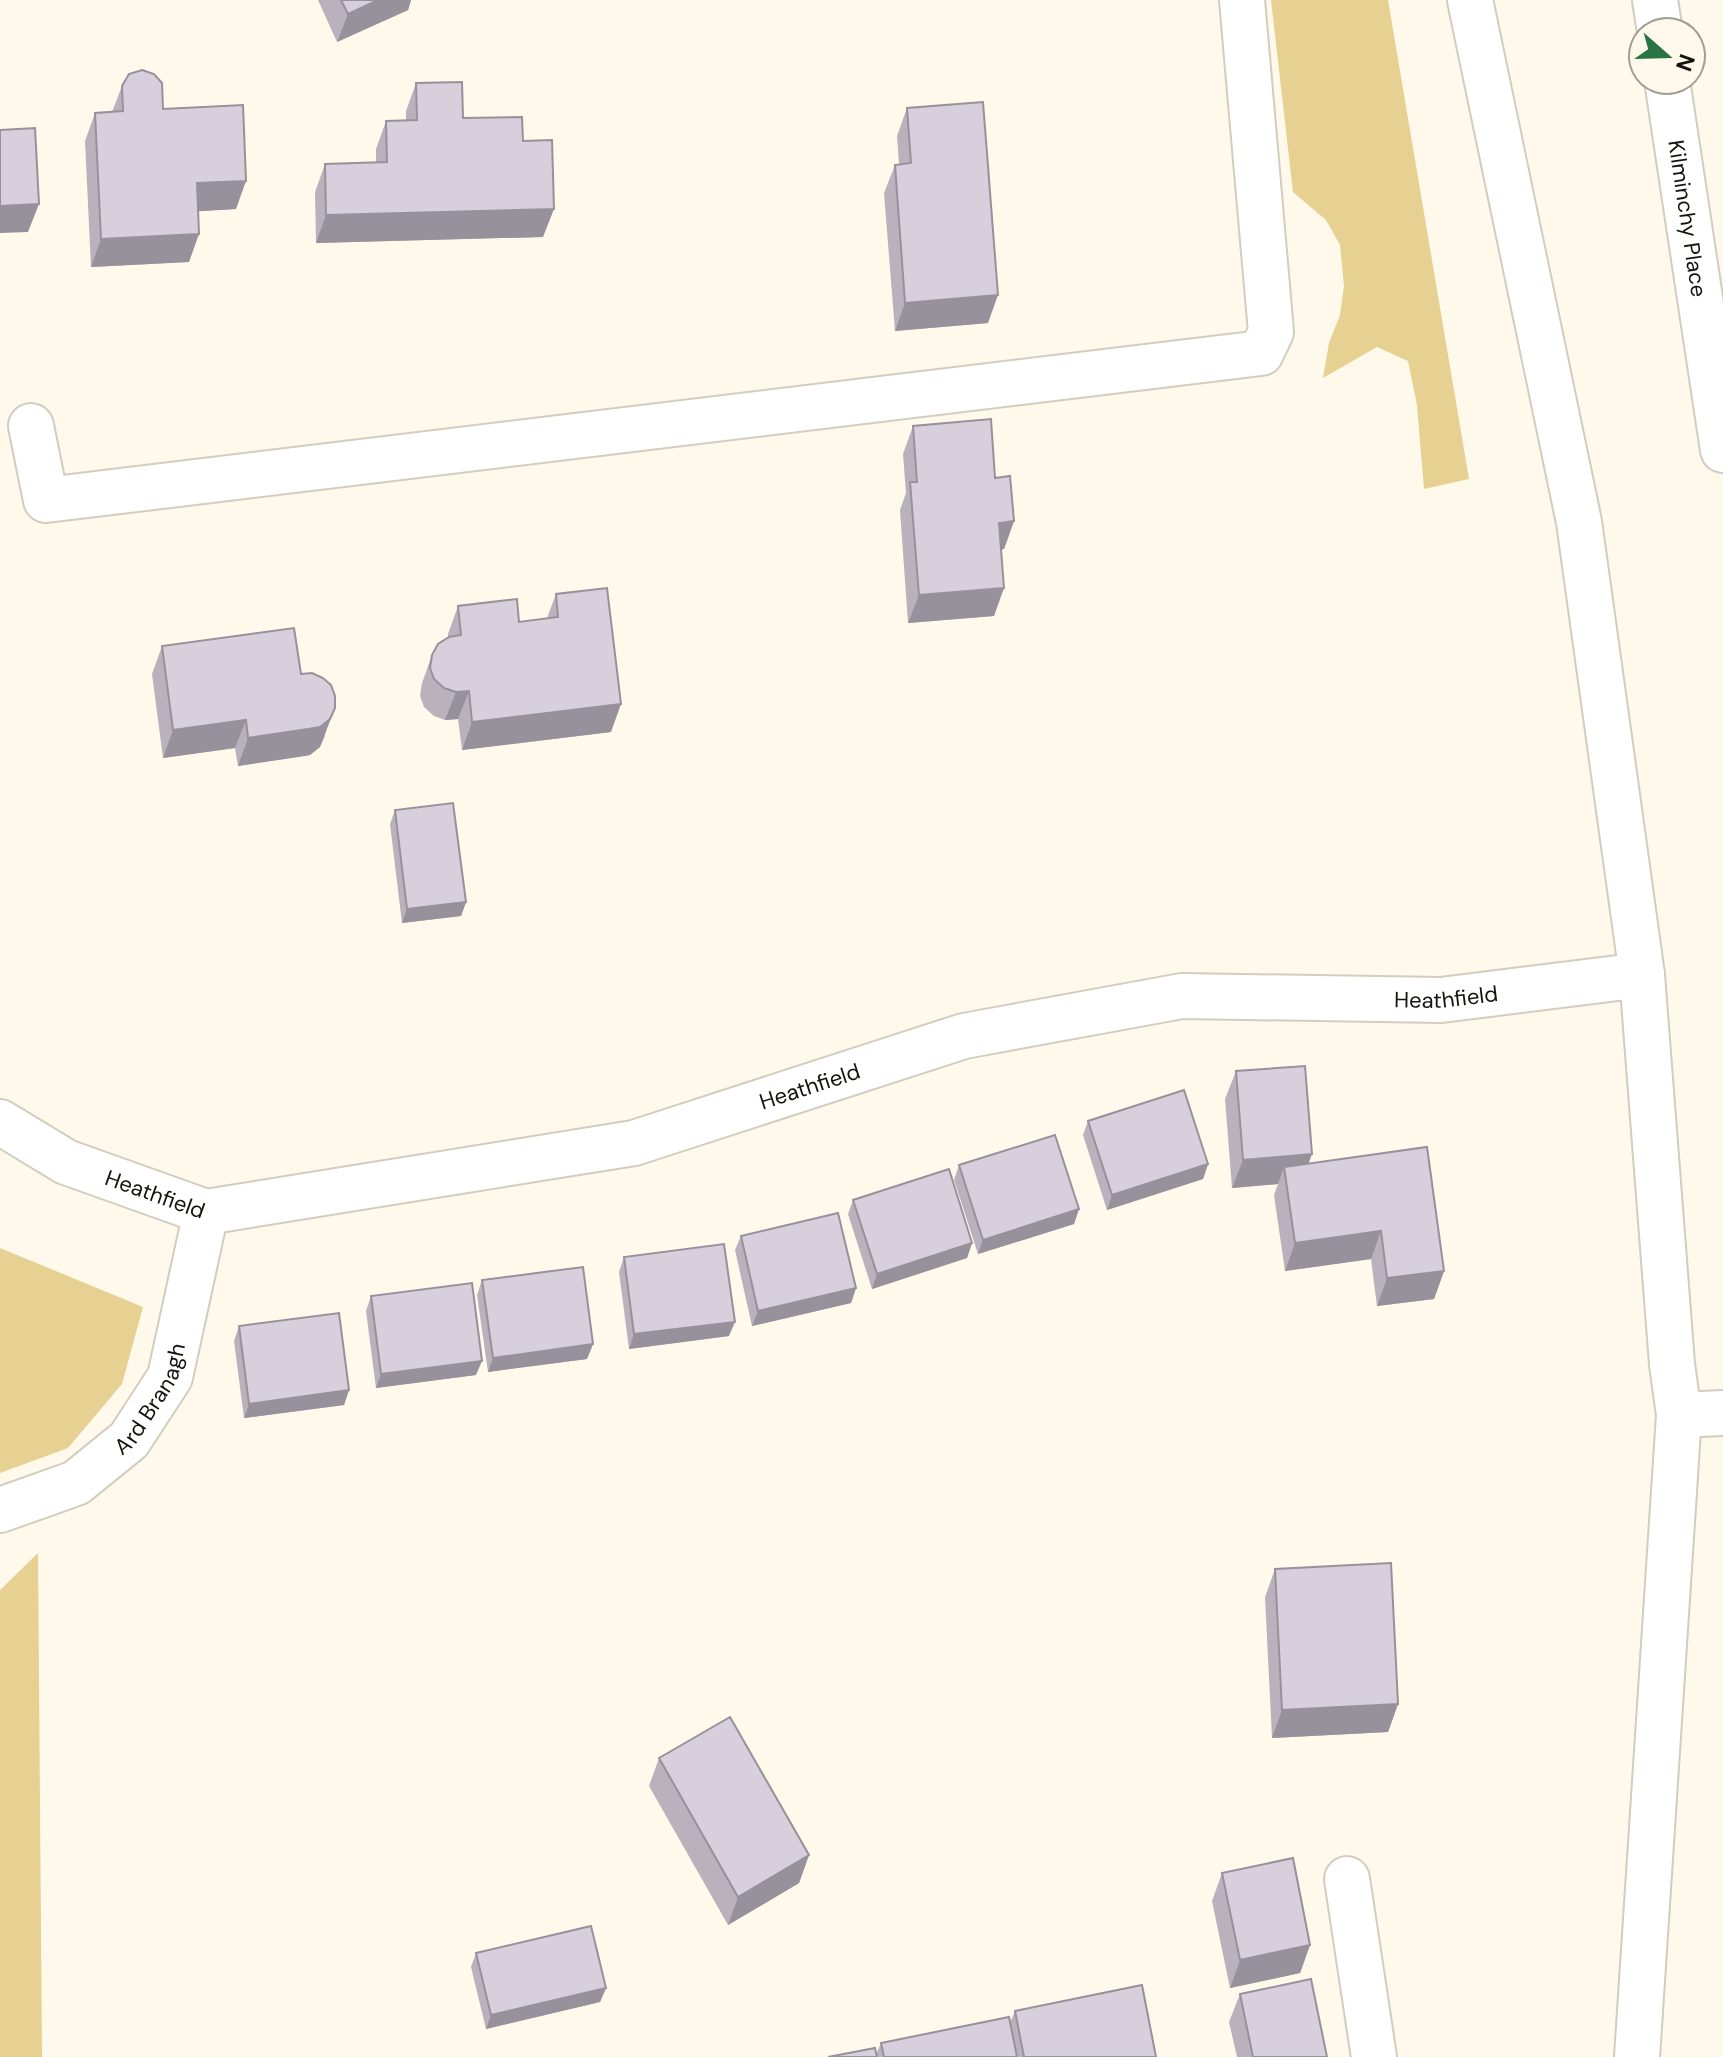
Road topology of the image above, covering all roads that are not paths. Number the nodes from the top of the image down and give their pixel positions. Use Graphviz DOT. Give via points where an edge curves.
graph roads {
  1 [pos="1242,0"];
  2 [pos="1470,0"];
  3 [pos="1669,96"];
  4 [pos="31,426"];
  5 [pos="1723,450"];
  6 [pos="1642,975"];
  7 [pos="0,1122"];
  8 [pos="206,1212"];
  9 [pos="1723,1413"];
  10 [pos="1679,1415"];
  11 [pos="0,1510"];
  12 [pos="1347,1879"];
  13 [pos="1374,2057"];
  14 [pos="1637,2057"];
  1 -- 4 [label="street" via="1271,332 1261,353 46,500"];
  2 -- 6 [label="street" via="1579,522"];
  3 -- 5 [label="street, Kilminchy Place"];
  6 -- 8 [label="street, Heathfield" via="1441,1000 1182,996 964,1036 634,1143"];
  6 -- 10 [label="street"];
  7 -- 8 [label="street, Heathfield" via="66,1162"];
  8 -- 11 [label="street, Ard Branagh" via="170,1377 129,1440 76,1483"];
  9 -- 10 [label="street"];
  10 -- 14 [label="street"];
  12 -- 13 [label="street"];
}
